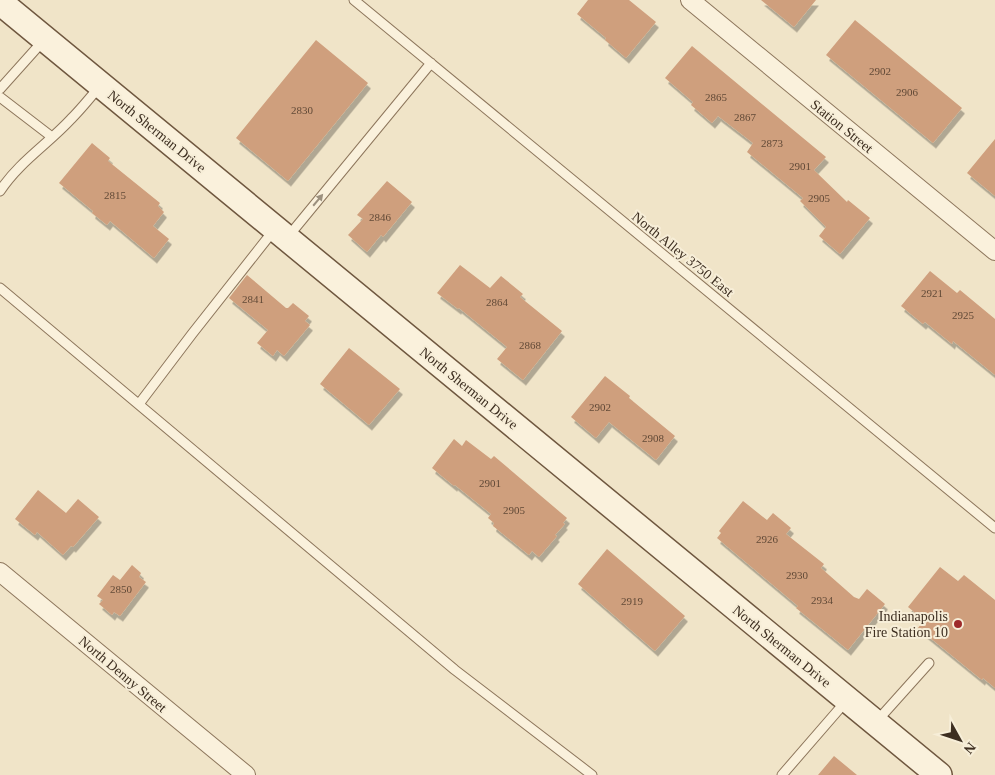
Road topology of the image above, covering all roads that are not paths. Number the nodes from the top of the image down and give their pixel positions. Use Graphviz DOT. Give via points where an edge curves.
graph roads {
  1 [pos="354,0"];
  2 [pos="690,0"];
  3 [pos="0,2"];
  4 [pos="45,39"];
  5 [pos="431,64"];
  6 [pos="101,85"];
  7 [pos="0,89"];
  8 [pos="0,97"];
  9 [pos="52,138"];
  10 [pos="0,191"];
  11 [pos="281,233"];
  12 [pos="995,252"];
  13 [pos="0,288"];
  14 [pos="140,404"];
  15 [pos="995,528"];
  16 [pos="0,572"];
  17 [pos="929,663"];
  18 [pos="847,700"];
  19 [pos="876,723"];
  20 [pos="246,775"];
  21 [pos="592,775"];
  22 [pos="782,775"];
  23 [pos="938,775"];
  1 -- 5 [label="lane, North Alley 3750 East"];
  2 -- 12 [label="street, Station Street"];
  3 -- 4 [label="main road, North Sherman Drive"];
  4 -- 6 [label="main road, North Sherman Drive"];
  4 -- 7 [label="lane"];
  11 -- 5 [label="lane, one-way"];
  5 -- 15 [label="lane, North Alley 3750 East"];
  6 -- 9 [label="lane"];
  6 -- 11 [label="main road, North Sherman Drive"];
  8 -- 9 [label="lane"];
  9 -- 10 [label="lane" via="8,178"];
  11 -- 14 [label="lane" via="203,320"];
  11 -- 18 [label="main road, North Sherman Drive"];
  13 -- 14 [label="lane"];
  14 -- 21 [label="lane" via="455,670"];
  16 -- 20 [label="street, North Denny Street"];
  17 -- 19 [label="lane"];
  18 -- 19 [label="main road, North Sherman Drive"];
  18 -- 22 [label="lane"];
  19 -- 23 [label="main road, North Sherman Drive"];
}
